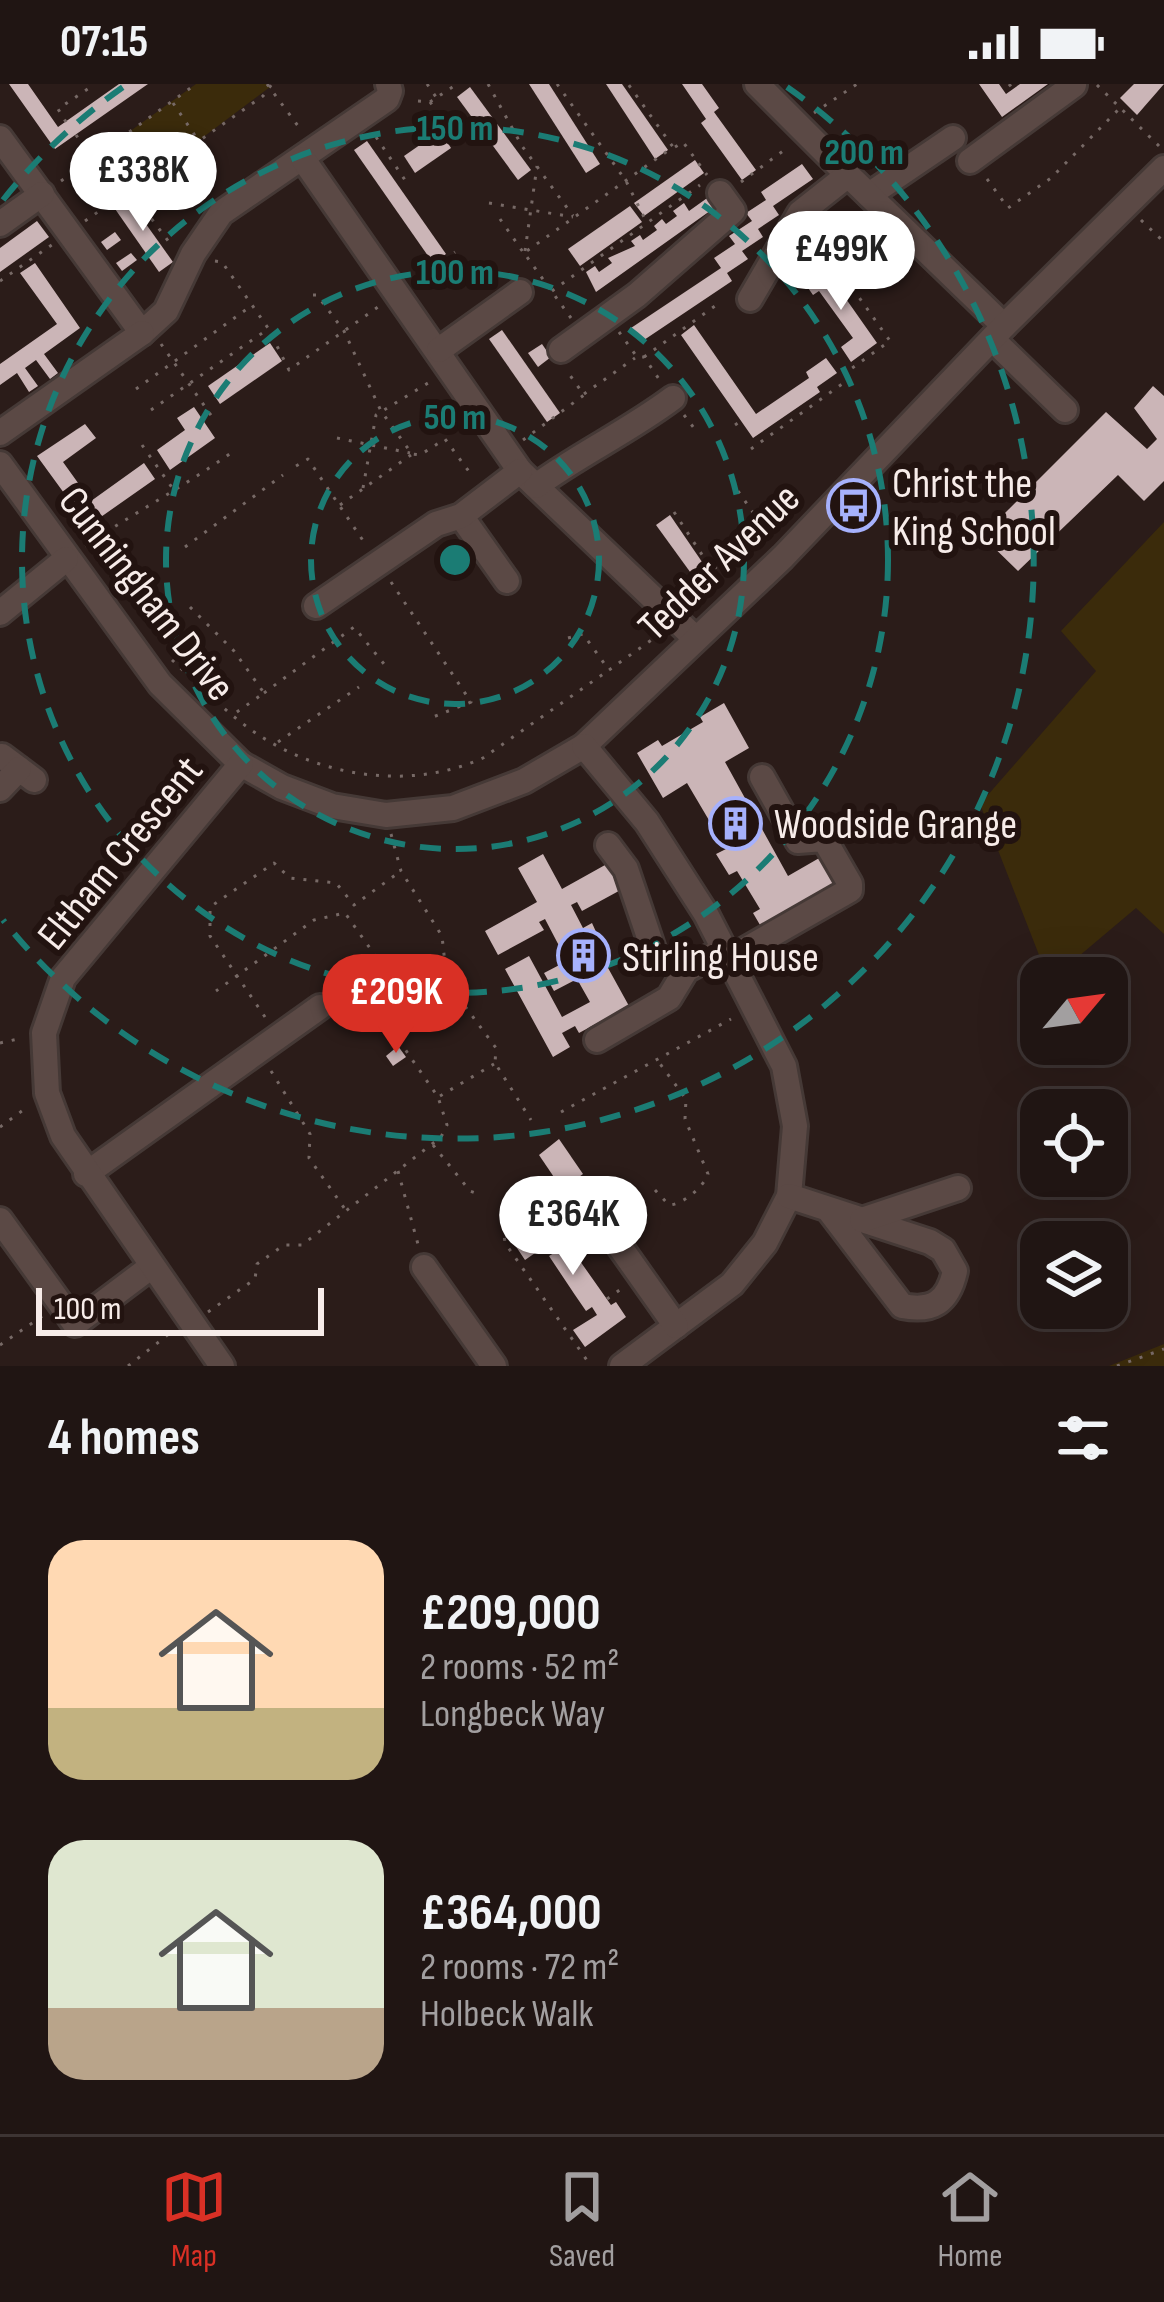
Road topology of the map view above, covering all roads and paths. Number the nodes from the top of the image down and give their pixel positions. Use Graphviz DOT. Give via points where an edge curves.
graph roads {
  1 [pos="95,84"];
  2 [pos="196,84"];
  3 [pos="388,84"];
  4 [pos="427,84"];
  5 [pos="457,84"];
  6 [pos="488,84"];
  7 [pos="557,84"];
  8 [pos="628,84"];
  9 [pos="758,84"];
  10 [pos="857,84"];
  11 [pos="1095,84"];
  12 [pos="270,85"];
  13 [pos="1074,85"];
  14 [pos="437,98"];
  15 [pos="418,101"];
  16 [pos="172,102"];
  17 [pos="430,102"];
  18 [pos="1120,108"];
  19 [pos="362,118"];
  20 [pos="66,122"];
  21 [pos="803,128"];
  22 [pos="76,135"];
  23 [pos="0,138"];
  24 [pos="953,138"];
  25 [pos="199,142"];
  26 [pos="673,147"];
  27 [pos="451,148"];
  28 [pos="1164,151"];
  29 [pos="101,152"];
  30 [pos="309,155"];
  31 [pos="92,159"];
  32 [pos="970,161"];
  33 [pos="536,166"];
  34 [pos="1164,168"];
  35 [pos="848,175"];
  36 [pos="405,180"];
  37 [pos="626,181"];
  38 [pos="130,192"];
  39 [pos="720,193"];
  40 [pos="42,194"];
  41 [pos="118,195"];
  42 [pos="869,195"];
  43 [pos="489,203"];
  44 [pos="1126,206"];
  45 [pos="531,209"];
  46 [pos="800,213"];
  47 [pos="574,218"];
  48 [pos="500,219"];
  49 [pos="647,222"];
  50 [pos="0,224"];
  51 [pos="70,232"];
  52 [pos="1164,242"];
  53 [pos="455,252"];
  54 [pos="524,253"];
  55 [pos="193,254"];
  56 [pos="0,280"];
  57 [pos="551,291"];
  58 [pos="520,292"];
  59 [pos="397,293"];
  60 [pos="313,295"];
  61 [pos="750,299"];
  62 [pos="718,303"];
  63 [pos="252,305"];
  64 [pos="608,316"];
  65 [pos="268,328"];
  66 [pos="146,331"];
  67 [pos="344,331"];
  68 [pos="998,332"];
  69 [pos="582,334"];
  70 [pos="561,350"];
  71 [pos="637,357"];
  72 [pos="444,358"];
  73 [pos="644,358"];
  74 [pos="173,362"];
  75 [pos="188,383"];
  76 [pos="136,389"];
  77 [pos="584,394"];
  78 [pos="673,398"];
  79 [pos="151,410"];
  80 [pos="1065,410"];
  81 [pos="381,411"];
  82 [pos="215,421"];
  83 [pos="741,421"];
  84 [pos="735,425"];
  85 [pos="697,432"];
  86 [pos="0,434"];
  87 [pos="338,438"];
  88 [pos="142,445"];
  89 [pos="370,445"];
  90 [pos="751,449"];
  91 [pos="235,450"];
  92 [pos="412,454"];
  93 [pos="0,464"];
  94 [pos="296,466"];
  95 [pos="521,469"];
  96 [pos="283,475"];
  97 [pos="363,488"];
  98 [pos="738,490"];
  99 [pos="173,491"];
  100 [pos="488,496"];
  101 [pos="339,505"];
  102 [pos="674,512"];
  103 [pos="461,516"];
  104 [pos="766,531"];
  105 [pos="185,547"];
  106 [pos="783,556"];
  107 [pos="66,559"];
  108 [pos="377,562"];
  109 [pos="712,569"];
  110 [pos="507,581"];
  111 [pos="316,606"];
  112 [pos="190,607"];
  113 [pos="0,614"];
  114 [pos="686,630"];
  115 [pos="568,638"];
  116 [pos="161,650"];
  117 [pos="384,664"];
  118 [pos="609,670"];
  119 [pos="358,687"];
  120 [pos="264,692"];
  121 [pos="232,715"];
  122 [pos="428,719"];
  123 [pos="276,743"];
  124 [pos="584,746"];
  125 [pos="241,764"];
  126 [pos="18,768"];
  127 [pos="762,777"];
  128 [pos="0,789"];
  129 [pos="386,815"];
  130 [pos="608,845"];
  131 [pos="401,871"];
  132 [pos="355,905"];
  133 [pos="345,913"];
  134 [pos="727,954"];
  135 [pos="686,970"];
  136 [pos="236,976"];
  137 [pos="216,991"];
  138 [pos="373,1003"];
  139 [pos="754,1006"];
  140 [pos="320,1007"];
  141 [pos="597,1040"];
  142 [pos="268,1044"];
  143 [pos="657,1060"];
  144 [pos="495,1063"];
  145 [pos="47,1093"];
  146 [pos="439,1097"];
  147 [pos="561,1112"];
  148 [pos="531,1120"];
  149 [pos="0,1127"];
  150 [pos="432,1144"];
  151 [pos="398,1171"];
  152 [pos="86,1174"];
  153 [pos="559,1184"];
  154 [pos="958,1188"];
  155 [pos="655,1190"];
  156 [pos="481,1195"];
  157 [pos="789,1196"];
  158 [pos="828,1209"];
  159 [pos="348,1214"];
  160 [pos="0,1220"];
  161 [pos="862,1220"];
  162 [pos="503,1226"];
  163 [pos="606,1227"];
  164 [pos="563,1236"];
  165 [pos="152,1266"];
  166 [pos="424,1267"];
  167 [pos="60,1304"];
  168 [pos="189,1319"];
  169 [pos="676,1326"];
  170 [pos="0,1346"];
  171 [pos="1164,1349"];
  172 [pos="128,1366"];
  173 [pos="222,1366"];
  174 [pos="494,1366"];
  175 [pos="591,1366"];
  176 [pos="622,1366"];
  177 [pos="1117,1366"];
  1 -- 20 [label="path" via="58,109"];
  2 -- 16 [label="path"];
  3 -- 19 [label="street" via="387,99"];
  4 -- 14 [label="path"];
  5 -- 14 [label="path"];
  6 -- 33 [label="path"];
  7 -- 37 [label="path"];
  8 -- 26 [label="path"];
  9 -- 21 [label="street"];
  10 -- 21 [label="path"];
  11 -- 18 [label="path"];
  12 -- 25 [label="path"];
  12 -- 30 [label="path"];
  13 -- 32 [label="street"];
  14 -- 17 [label="path"];
  15 -- 17 [label="path"];
  16 -- 25 [label="path"];
  16 -- 29 [label="path"];
  17 -- 27 [label="path" via="455,136"];
  18 -- 28 [label="path"];
  18 -- 32 [label="path" via="1051,178 1008,208"];
  19 -- 30 [label="street"];
  19 -- 36 [label="path"];
  21 -- 35 [label="street"];
  21 -- 39 [label="path"];
  22 -- 31 [label="path"];
  23 -- 40 [label="street"];
  24 -- 42 [label="street"];
  25 -- 38 [label="path"];
  26 -- 37 [label="path"];
  26 -- 49 [label="path" via="683,142 710,178"];
  29 -- 31 [label="path"];
  29 -- 38 [label="path"];
  30 -- 55 [label="street" via="221,214"];
  30 -- 59 [label="street"];
  31 -- 40 [label="path"];
  31 -- 41 [label="path"];
  33 -- 45 [label="path"];
  33 -- 47 [label="path"];
  34 -- 44 [label="street, Tedder Avenue"];
  35 -- 42 [label="street"];
  35 -- 46 [label="street"];
  37 -- 47 [label="path"];
  37 -- 49 [label="path"];
  38 -- 41 [label="path"];
  38 -- 55 [label="path" via="167,243"];
  39 -- 64 [label="street" via="733,211"];
  40 -- 50 [label="street"];
  40 -- 51 [label="street"];
  41 -- 51 [label="path"];
  42 -- 68 [label="street"];
  43 -- 45 [label="path"];
  44 -- 52 [label="path"];
  44 -- 68 [label="street, Tedder Avenue"];
  45 -- 47 [label="path"];
  45 -- 54 [label="path"];
  46 -- 61 [label="street"];
  46 -- 90 [label="path" via="890,341"];
  47 -- 54 [label="path"];
  48 -- 54 [label="path"];
  49 -- 57 [label="path"];
  51 -- 56 [label="path"];
  51 -- 66 [label="street"];
  53 -- 59 [label="path"];
  54 -- 57 [label="path"];
  55 -- 63 [label="path" via="222,262"];
  55 -- 66 [label="street" via="166,311"];
  57 -- 69 [label="path"];
  58 -- 72 [label="street"];
  59 -- 67 [label="path"];
  59 -- 72 [label="street"];
  60 -- 67 [label="path"];
  62 -- 73 [label="path"];
  63 -- 65 [label="path"];
  63 -- 74 [label="path"];
  64 -- 69 [label="street"];
  64 -- 71 [label="path"];
  65 -- 67 [label="path" via="289,370"];
  65 -- 75 [label="path"];
  66 -- 74 [label="path"];
  66 -- 86 [label="street"];
  67 -- 81 [label="path"];
  68 -- 80 [label="street"];
  68 -- 106 [label="street, Tedder Avenue"];
  69 -- 70 [label="street"];
  70 -- 77 [label="path" via="555,354"];
  71 -- 73 [label="path"];
  71 -- 77 [label="path"];
  72 -- 81 [label="path" via="415,393"];
  72 -- 95 [label="street"];
  73 -- 78 [label="path"];
  74 -- 75 [label="path"];
  74 -- 76 [label="path"];
  75 -- 79 [label="path"];
  75 -- 82 [label="path"];
  77 -- 95 [label="path"];
  78 -- 85 [label="path"];
  78 -- 95 [label="street" via="579,454"];
  81 -- 89 [label="path"];
  81 -- 92 [label="path"];
  83 -- 84 [label="path"];
  87 -- 89 [label="path"];
  88 -- 99 [label="path"];
  89 -- 92 [label="path"];
  89 -- 97 [label="path"];
  91 -- 99 [label="path"];
  92 -- 97 [label="path"];
  92 -- 100 [label="path" via="445,439"];
  93 -- 107 [label="street, Cunningham Drive"];
  94 -- 101 [label="path" via="308,459"];
  95 -- 100 [label="street"];
  95 -- 114 [label="street"];
  96 -- 105 [label="path"];
  97 -- 101 [label="path"];
  98 -- 104 [label="path"];
  99 -- 107 [label="path"];
  100 -- 103 [label="street"];
  101 -- 108 [label="path"];
  102 -- 109 [label="path"];
  103 -- 108 [label="street"];
  103 -- 110 [label="street"];
  104 -- 106 [label="path"];
  104 -- 109 [label="path"];
  106 -- 114 [label="street, Tedder Avenue"];
  107 -- 113 [label="street"];
  107 -- 125 [label="street, Cunningham Drive" via="160,684"];
  108 -- 111 [label="street"];
  108 -- 122 [label="path" via="471,702"];
  109 -- 114 [label="path" via="716,578"];
  112 -- 120 [label="path"];
  114 -- 118 [label="path"];
  114 -- 124 [label="street, Tedder Avenue"];
  115 -- 118 [label="path" via="583,634"];
  116 -- 121 [label="path"];
  117 -- 120 [label="path" via="354,627"];
  118 -- 123 [label="path" via="462,768 367,775"];
  119 -- 123 [label="path"];
  120 -- 121 [label="path"];
  121 -- 123 [label="path"];
  124 -- 129 [label="street, Tedder Avenue" via="453,808"];
  124 -- 134 [label="street" via="646,823"];
  125 -- 129 [label="street, Tedder Avenue" via="332,806"];
  125 -- 145 [label="street, Eltham Crescent" via="63,978 44,1033"];
  126 -- 128 [label="street"];
  127 -- 134 [label="street" via="797,841 824,839 850,890"];
  129 -- 131 [label="path"];
  130 -- 135 [label="street" via="626,869 655,955"];
  131 -- 132 [label="path"];
  131 -- 144 [label="path" via="442,936 448,982 496,1048"];
  132 -- 133 [label="path"];
  132 -- 136 [label="path" via="335,883 290,878 274,863 210,907 210,936"];
  133 -- 136 [label="path" via="314,920"];
  133 -- 138 [label="path" via="379,961"];
  134 -- 135 [label="street"];
  134 -- 139 [label="street"];
  135 -- 141 [label="street" via="669,998"];
  136 -- 137 [label="path"];
  136 -- 142 [label="path"];
  138 -- 140 [label="path"];
  138 -- 146 [label="path"];
  139 -- 143 [label="path"];
  139 -- 157 [label="street" via="784,1066 795,1126"];
  140 -- 142 [label="street"];
  142 -- 152 [label="street"];
  142 -- 159 [label="path" via="310,1134 309,1158"];
  143 -- 147 [label="path"];
  143 -- 155 [label="path" via="686,1099 685,1119 708,1174 677,1205"];
  144 -- 146 [label="path"];
  144 -- 148 [label="path"];
  145 -- 149 [label="path"];
  145 -- 152 [label="street, Eltham Crescent"];
  146 -- 150 [label="path" via="447,1125"];
  150 -- 151 [label="path"];
  150 -- 156 [label="path"];
  151 -- 159 [label="path"];
  151 -- 166 [label="path"];
  152 -- 165 [label="street, Eltham Crescent"];
  153 -- 164 [label="path" via="590,1216"];
  154 -- 161 [label="street"];
  157 -- 158 [label="street"];
  157 -- 169 [label="street" via="732,1284"];
  158 -- 161 [label="street"];
  158 -- 161 [label="street" via="902,1306 920,1310 943,1300 955,1271 943,1250"];
  159 -- 168 [label="path" via="302,1245 284,1246 257,1264 255,1279"];
  160 -- 167 [label="street"];
  162 -- 175 [label="path" via="505,1243"];
  163 -- 169 [label="street"];
  165 -- 167 [label="street" via="75,1324"];
  165 -- 168 [label="street, Eltham Crescent"];
  166 -- 174 [label="street"];
  167 -- 170 [label="path"];
  168 -- 172 [label="path"];
  168 -- 173 [label="street, Eltham Crescent"];
  169 -- 176 [label="street"];
  171 -- 177 [label="path"];
}
